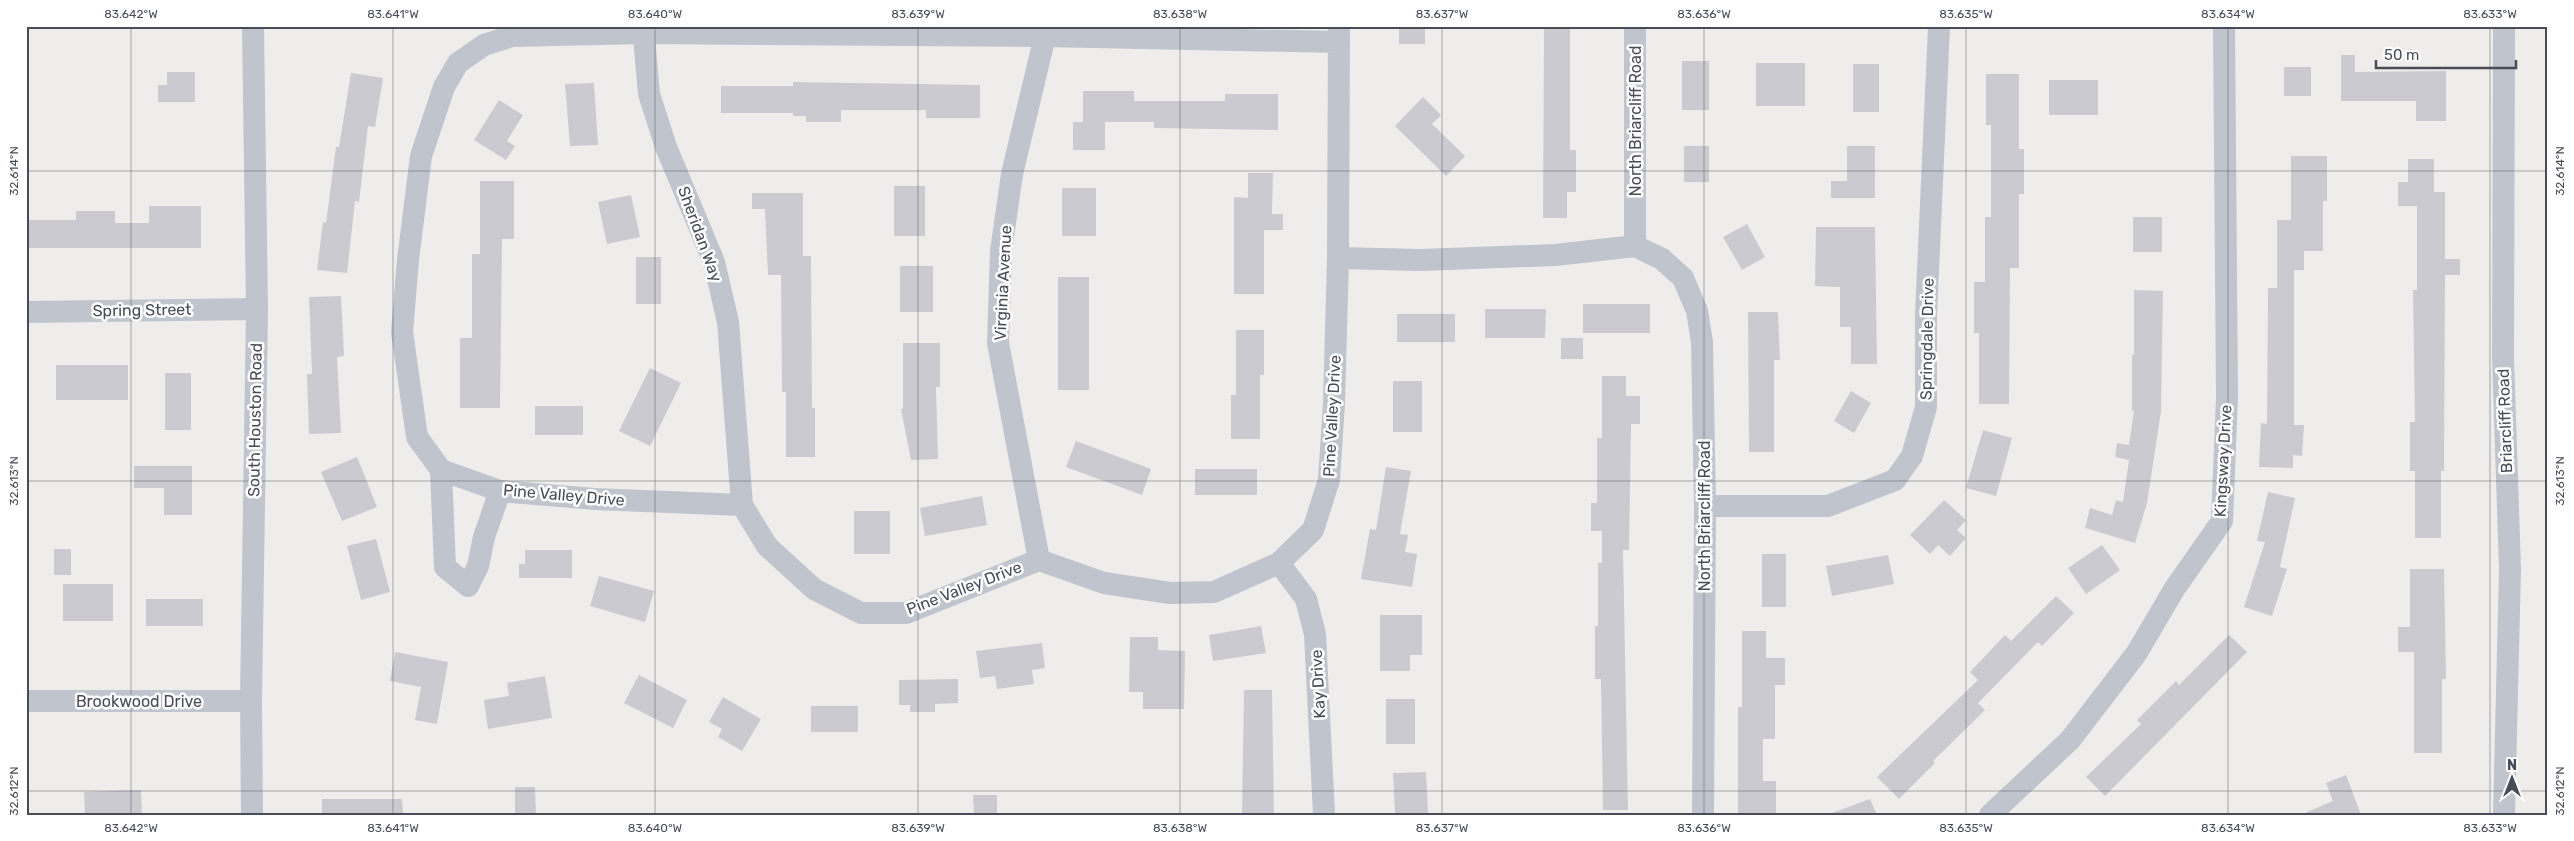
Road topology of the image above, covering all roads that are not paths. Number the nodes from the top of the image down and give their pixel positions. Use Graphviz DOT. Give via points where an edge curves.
graph roads {
  1 [pos="253,26"];
  2 [pos="1635,26"];
  3 [pos="1939,26"];
  4 [pos="2224,26"];
  5 [pos="2504,26"];
  6 [pos="643,30"];
  7 [pos="1339,34"];
  8 [pos="1045,36"];
  9 [pos="1635,246"];
  10 [pos="1338,258"];
  11 [pos="257,309"];
  12 [pos="26,312"];
  13 [pos="441,470"];
  14 [pos="500,491"];
  15 [pos="742,505"];
  16 [pos="1705,506"];
  17 [pos="1039,560"];
  18 [pos="1279,563"];
  19 [pos="251,700"];
  20 [pos="26,701"];
  21 [pos="252,815"];
  22 [pos="1324,815"];
  23 [pos="1703,815"];
  24 [pos="1990,815"];
  25 [pos="2504,815"];
  1 -- 11 [label="street, South Houston Road"];
  2 -- 9 [label="street, North Briarcliff Road"];
  3 -- 16 [label="street, Springdale Drive" via="1926,315 1926,407 1912,456 1895,480 1828,506"];
  4 -- 24 [label="street, Kingsway Drive" via="2227,397 2222,522 2175,588 2136,654 2070,740"];
  5 -- 25 [label="street, Briarcliff Road" via="2502,357 2510,569"];
  6 -- 8 [label="street, Pine Valley Drive"];
  6 -- 13 [label="street, Pine Valley Drive" via="512,36 484,45 458,63 444,87 421,156 402,332 418,437"];
  6 -- 15 [label="street, Sheridan Way" via="650,94 666,147 714,262 728,322"];
  7 -- 8 [label="street, Pine Valley Drive"];
  7 -- 10 [label="street, Pine Valley Drive"];
  8 -- 17 [label="street, Virginia Avenue" via="1012,174 1001,251 998,343"];
  9 -- 10 [label="street" via="1545,256 1421,260"];
  9 -- 16 [label="street, North Briarcliff Road" via="1662,260 1683,278 1697,311 1702,342"];
  10 -- 18 [label="street, Pine Valley Drive" via="1329,480 1313,530"];
  11 -- 12 [label="street, Spring Street"];
  11 -- 19 [label="street, South Houston Road"];
  13 -- 14 [label="street, Pine Valley Drive"];
  13 -- 14 [label="street" via="445,567 468,586 478,566"];
  14 -- 15 [label="street, Pine Valley Drive" via="595,500"];
  15 -- 17 [label="street, Pine Valley Drive" via="767,546 814,589 861,612 906,612"];
  16 -- 23 [label="street, North Briarcliff Road"];
  17 -- 18 [label="street, Pine Valley Drive" via="1104,583 1170,593 1214,592"];
  18 -- 22 [label="street, Kay Drive" via="1306,599 1315,634"];
  19 -- 20 [label="street, Brookwood Drive"];
  19 -- 21 [label="street, South Houston Road"];
}
